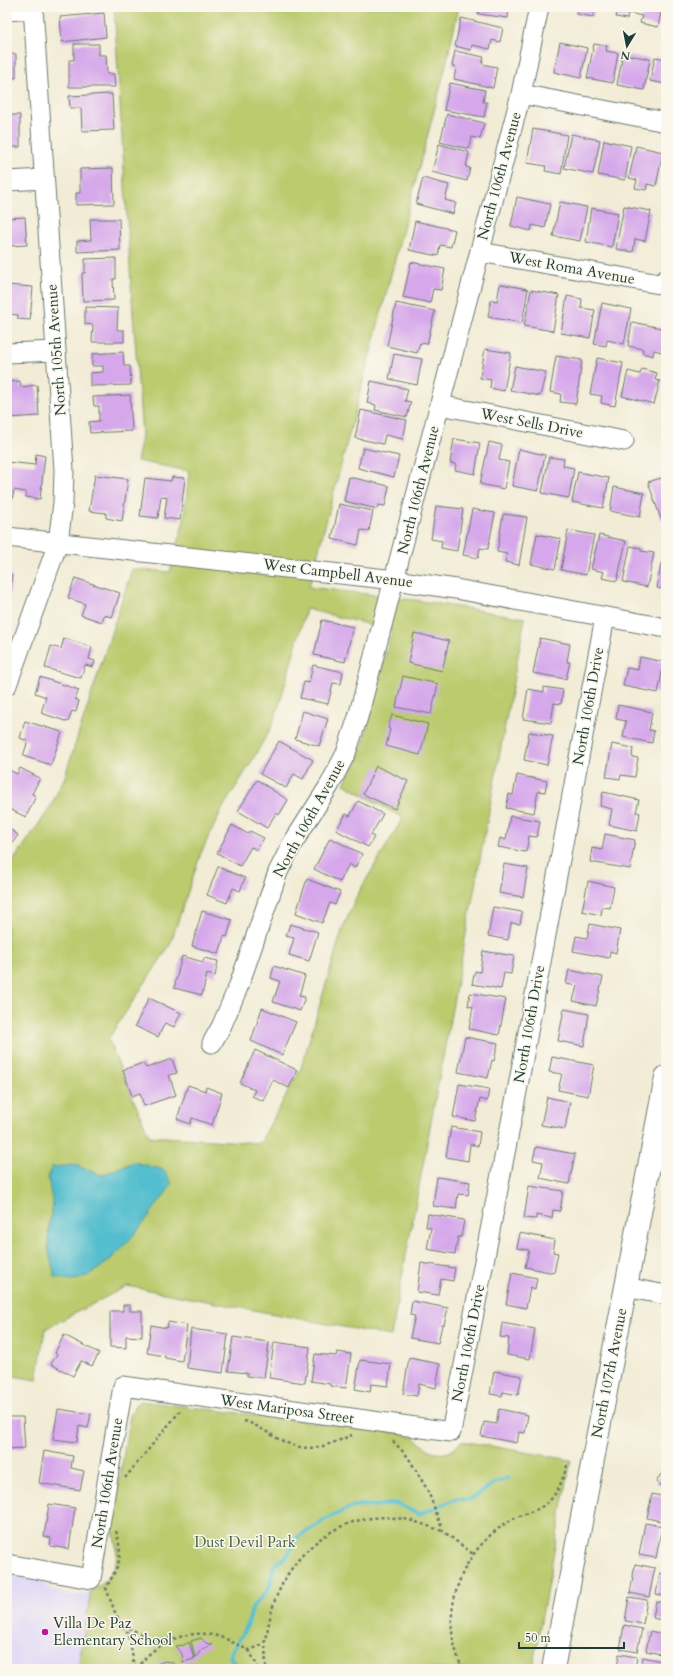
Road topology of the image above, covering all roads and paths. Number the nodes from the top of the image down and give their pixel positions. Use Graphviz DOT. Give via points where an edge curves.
graph roads {
  1 [pos="539,7"];
  2 [pos="33,8"];
  3 [pos="7,11"];
  4 [pos="521,94"];
  5 [pos="666,122"];
  6 [pos="44,179"];
  7 [pos="7,181"];
  8 [pos="480,252"];
  9 [pos="665,282"];
  10 [pos="56,351"];
  11 [pos="7,352"];
  12 [pos="440,405"];
  13 [pos="624,441"];
  14 [pos="7,537"];
  15 [pos="58,543"];
  16 [pos="395,580"];
  17 [pos="605,617"];
  18 [pos="666,628"];
  19 [pos="7,685"];
  20 [pos="212,1043"];
  21 [pos="666,1077"];
  22 [pos="625,1287"];
  23 [pos="666,1295"];
  24 [pos="123,1386"];
  25 [pos="186,1412"];
  26 [pos="237,1419"];
  27 [pos="359,1432"];
  28 [pos="451,1432"];
  29 [pos="389,1439"];
  30 [pos="568,1463"];
  31 [pos="122,1481"];
  32 [pos="115,1528"];
  33 [pos="443,1532"];
  34 [pos="473,1554"];
  35 [pos="7,1564"];
  36 [pos="123,1624"];
  37 [pos="175,1638"];
  38 [pos="265,1640"];
  39 [pos="249,1650"];
  40 [pos="133,1669"];
  41 [pos="138,1669"];
  42 [pos="259,1669"];
  43 [pos="266,1669"];
  44 [pos="462,1669"];
  45 [pos="553,1669"];
  1 -- 4 [label="street, North 106th Avenue"];
  2 -- 3 [label="street"];
  2 -- 6 [label="street, North 105th Avenue"];
  4 -- 5 [label="street"];
  4 -- 8 [label="street, North 106th Avenue"];
  6 -- 7 [label="street"];
  6 -- 10 [label="street, North 105th Avenue"];
  8 -- 9 [label="street, West Roma Avenue"];
  8 -- 12 [label="street, North 106th Avenue"];
  10 -- 11 [label="street"];
  10 -- 15 [label="street, North 105th Avenue" via="64,470"];
  12 -- 13 [label="street, West Sells Drive"];
  12 -- 16 [label="street, North 106th Avenue"];
  14 -- 15 [label="street, West Campbell Avenue"];
  15 -- 16 [label="street, West Campbell Avenue"];
  15 -- 19 [label="street, North 105th Avenue"];
  16 -- 17 [label="street, West Campbell Avenue"];
  16 -- 20 [label="street, North 106th Avenue" via="346,753 278,872 239,985"];
  17 -- 18 [label="street, West Campbell Avenue"];
  17 -- 28 [label="street, North 106th Drive"];
  21 -- 22 [label="main road, North 107th Avenue"];
  22 -- 23 [label="street"];
  22 -- 45 [label="main road, North 107th Avenue"];
  24 -- 28 [label="street, West Mariposa Street"];
  24 -- 35 [label="street, North 106th Avenue" via="91,1579"];
  25 -- 31 [label="path" via="179,1411"];
  26 -- 27 [label="path" via="252,1423 284,1442 301,1448 323,1447"];
  29 -- 33 [label="path" via="408,1457 428,1491"];
  30 -- 34 [label="path" via="559,1488 548,1502 511,1520 489,1536"];
  32 -- 36 [label="path" via="120,1547 119,1564 106,1588 116,1615"];
  33 -- 34 [label="path"];
  33 -- 38 [label="path" via="413,1521 376,1517 362,1519 334,1530 316,1542 290,1569 273,1608"];
  34 -- 44 [label="path" via="461,1574 453,1612 452,1631"];
  36 -- 37 [label="path" via="151,1639"];
  36 -- 40 [label="path" via="128,1634"];
  37 -- 39 [label="path" via="201,1633 226,1638"];
  37 -- 41 [label="path" via="162,1644 140,1664"];
  38 -- 39 [label="path"];
  38 -- 43 [label="path"];
  39 -- 42 [label="path"];
}
